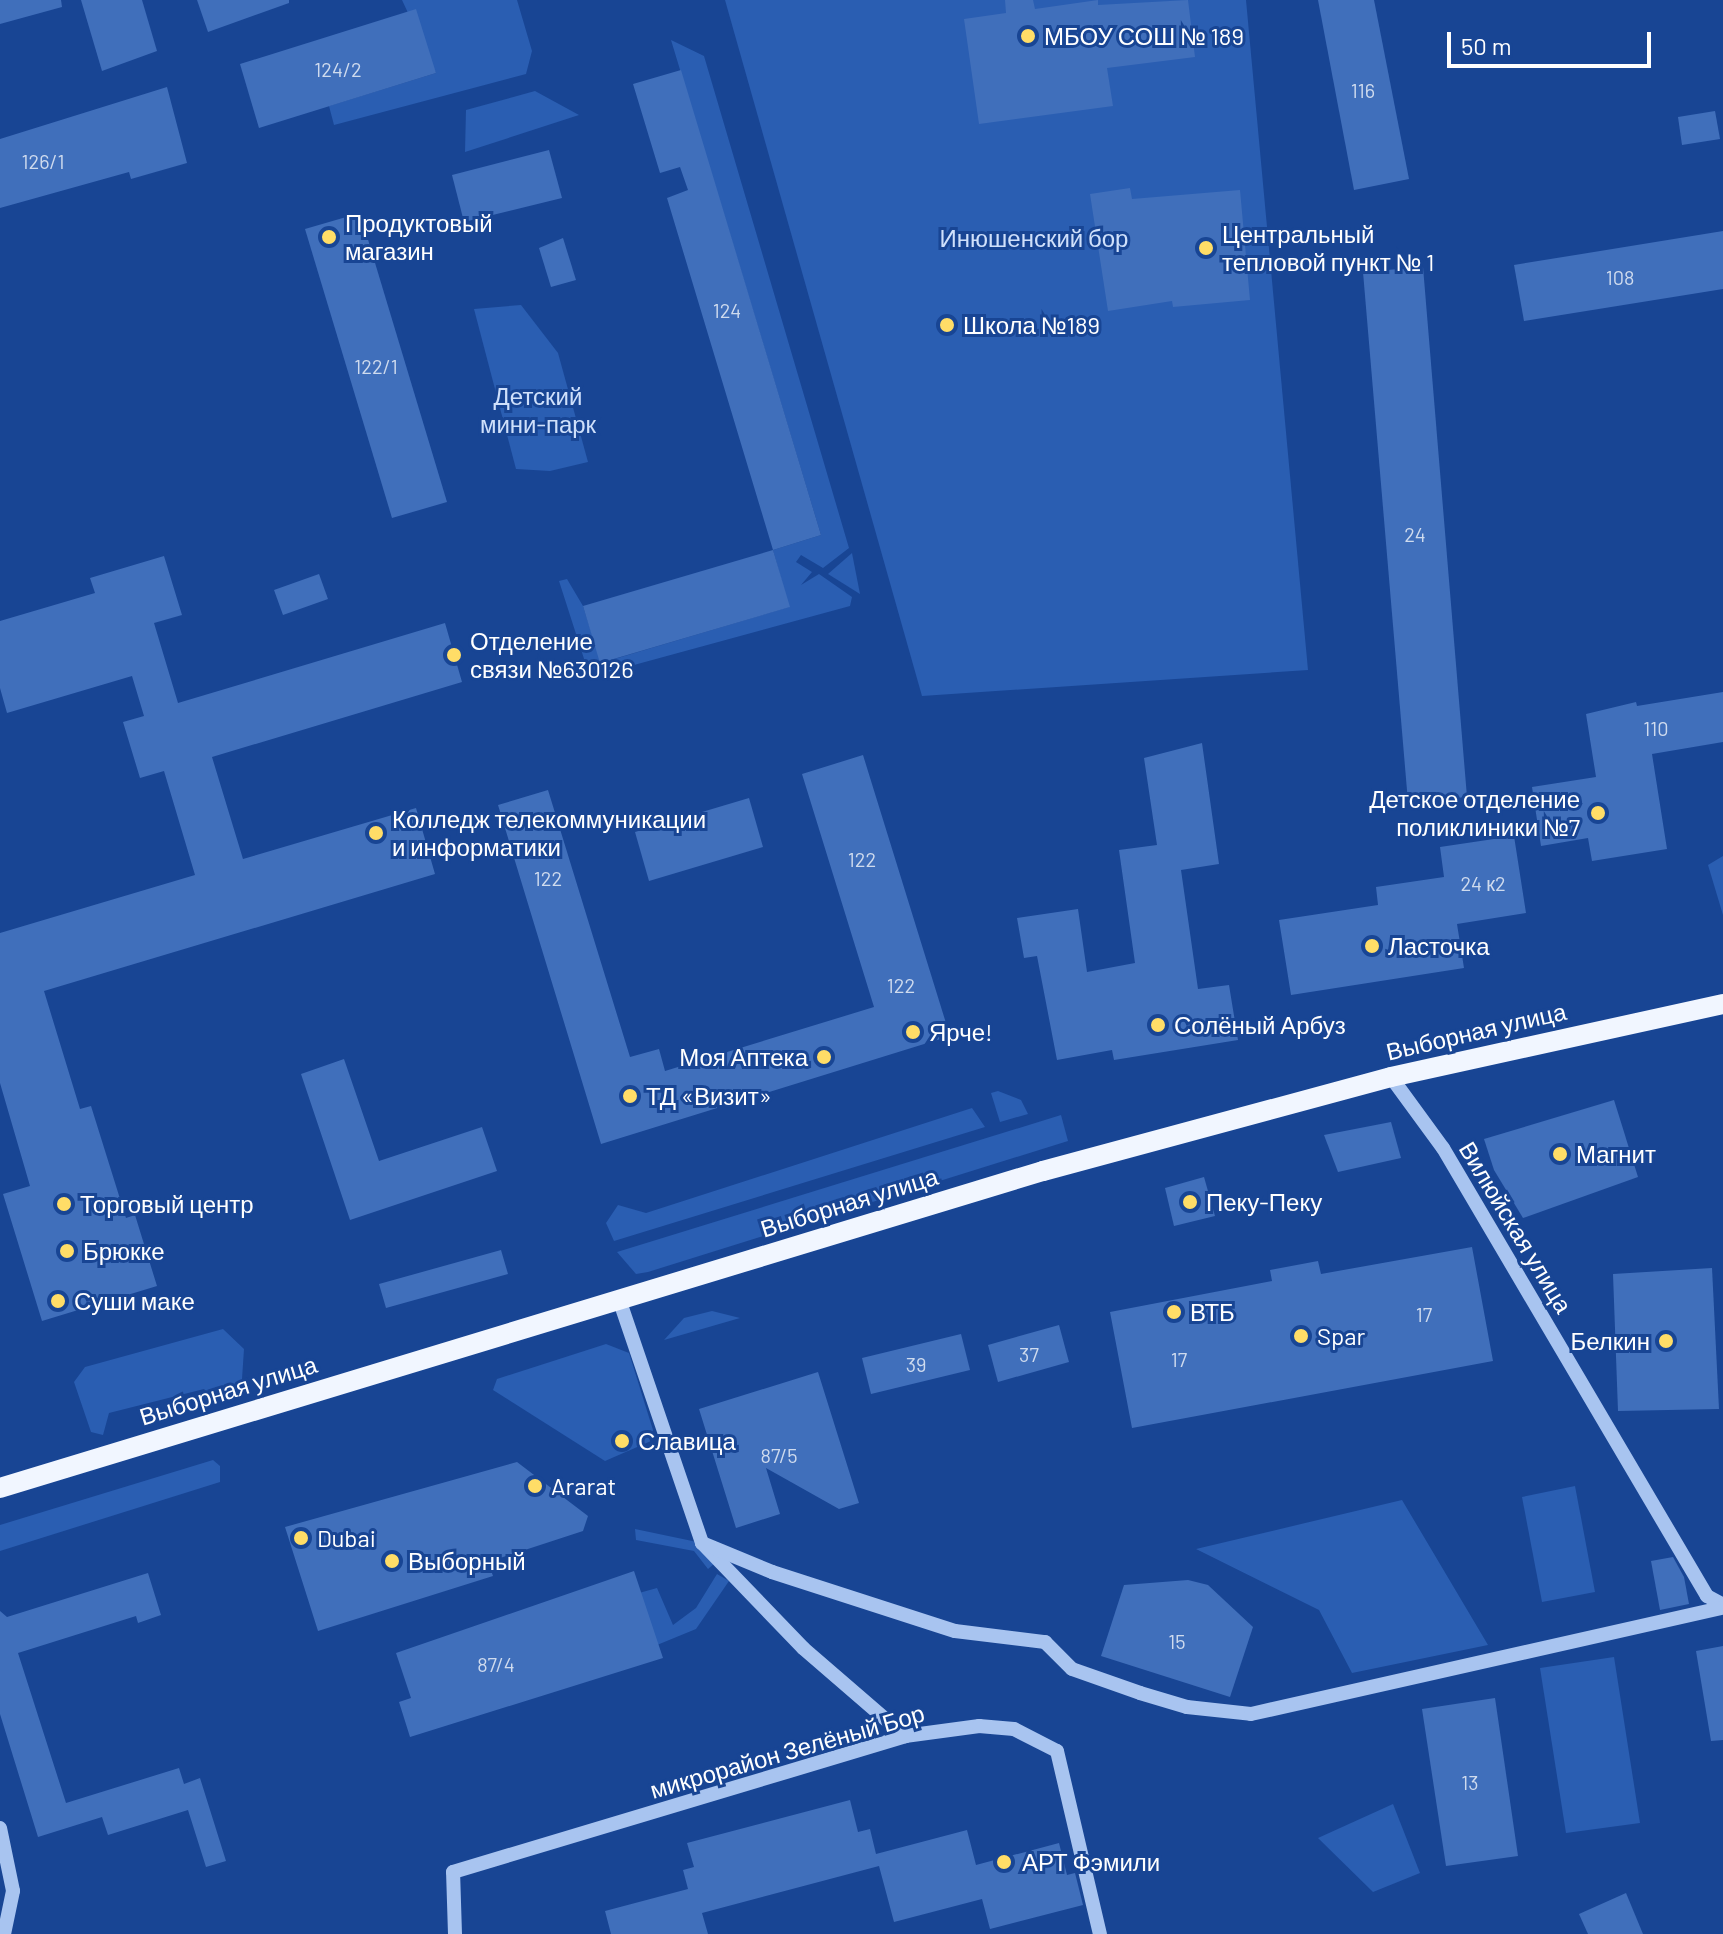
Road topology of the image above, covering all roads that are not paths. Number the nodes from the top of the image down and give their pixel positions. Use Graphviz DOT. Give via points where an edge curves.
graph roads {
  1 [pos="1723,1004"];
  2 [pos="1391,1077"];
  3 [pos="619,1299"];
  4 [pos="0,1488"];
  5 [pos="702,1543"];
  6 [pos="1723,1607"];
  7 [pos="905,1736"];
  8 [pos="0,1828"];
  9 [pos="4,1934"];
  10 [pos="455,1934"];
  11 [pos="1100,1934"];
  1 -- 2 [label="main road, Выборная улица"];
  2 -- 3 [label="main road, Выборная улица" via="1043,1171"];
  2 -- 6 [label="street, Вилюйская улица" via="1443,1148 1707,1596"];
  3 -- 4 [label="main road, Выборная улица"];
  3 -- 5 [label="street"];
  5 -- 6 [label="street" via="772,1572 955,1631 1045,1642 1072,1669 1140,1693 1187,1707 1251,1714"];
  5 -- 7 [label="street" via="803,1648"];
  7 -- 10 [label="street, микрорайон Зелёный Бор" via="453,1872"];
  7 -- 11 [label="street, микрорайон Зелёный Бор" via="979,1726 1014,1729 1057,1751"];
  8 -- 9 [label="street" via="13,1891"];
}
